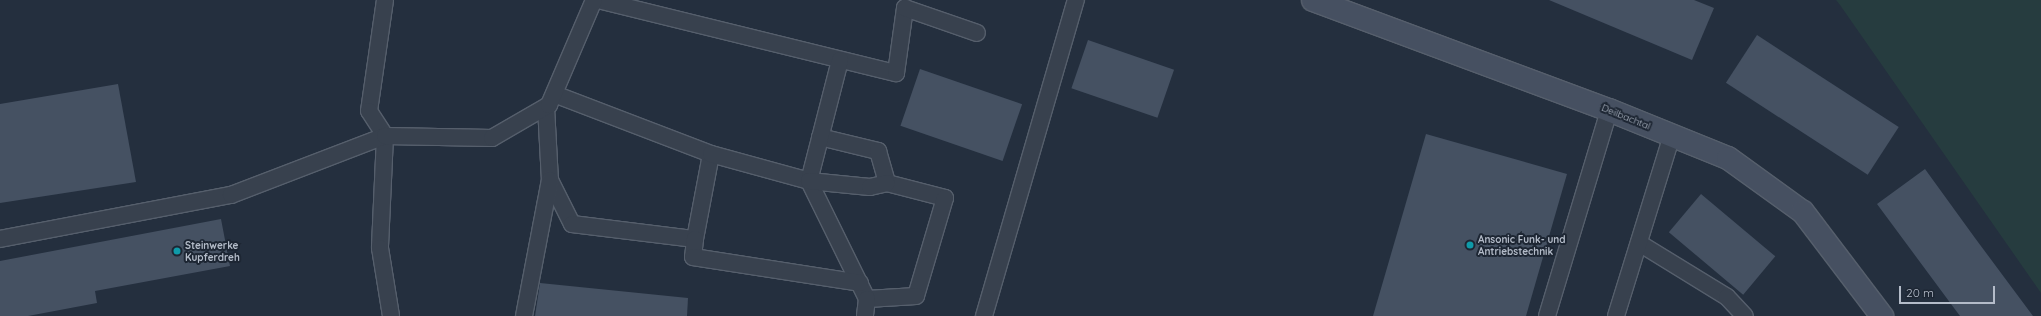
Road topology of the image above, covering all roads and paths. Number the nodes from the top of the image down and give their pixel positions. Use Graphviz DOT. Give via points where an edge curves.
graph roads {
  1 [pos="385,0"];
  2 [pos="594,0"];
  3 [pos="598,0"];
  4 [pos="1076,0"];
  5 [pos="1313,0"];
  6 [pos="977,33"];
  7 [pos="840,60"];
  8 [pos="550,100"];
  9 [pos="1609,110"];
  10 [pos="385,136"];
  11 [pos="1672,136"];
  12 [pos="820,137"];
  13 [pos="711,154"];
  14 [pos="550,180"];
  15 [pos="809,180"];
  16 [pos="887,183"];
  17 [pos="0,239"];
  18 [pos="695,239"];
  19 [pos="1638,243"];
  20 [pos="860,284"];
  21 [pos="867,299"];
  22 [pos="391,316"];
  23 [pos="524,316"];
  24 [pos="865,316"];
  25 [pos="984,316"];
  26 [pos="1548,316"];
  27 [pos="1616,316"];
  28 [pos="1745,316"];
  29 [pos="1882,316"];
  1 -- 10 [label="lane" via="369,112"];
  2 -- 8 [label="lane"];
  3 -- 7 [label="lane"];
  4 -- 25 [label="lane"];
  5 -- 9 [label="street, Deilbachtal"];
  6 -- 7 [label="lane" via="905,8 896,73"];
  7 -- 12 [label="lane"];
  8 -- 10 [label="lane" via="492,138"];
  8 -- 13 [label="lane"];
  8 -- 14 [label="lane"];
  9 -- 11 [label="street, Deilbachtal"];
  9 -- 26 [label="lane"];
  10 -- 17 [label="lane" via="231,195"];
  10 -- 22 [label="lane" via="380,248"];
  11 -- 19 [label="lane"];
  11 -- 29 [label="street, Deilbachtal" via="1728,158 1803,212"];
  12 -- 15 [label="lane"];
  12 -- 16 [label="lane" via="878,151"];
  13 -- 15 [label="lane"];
  13 -- 18 [label="lane"];
  14 -- 18 [label="lane" via="572,224"];
  14 -- 23 [label="lane"];
  15 -- 16 [label="lane" via="870,187"];
  15 -- 20 [label="lane"];
  16 -- 21 [label="lane" via="944,198 916,296"];
  18 -- 20 [label="lane" via="693,257"];
  19 -- 27 [label="lane"];
  19 -- 28 [label="lane" via="1727,297"];
  20 -- 21 [label="lane"];
  21 -- 24 [label="lane"];
}
